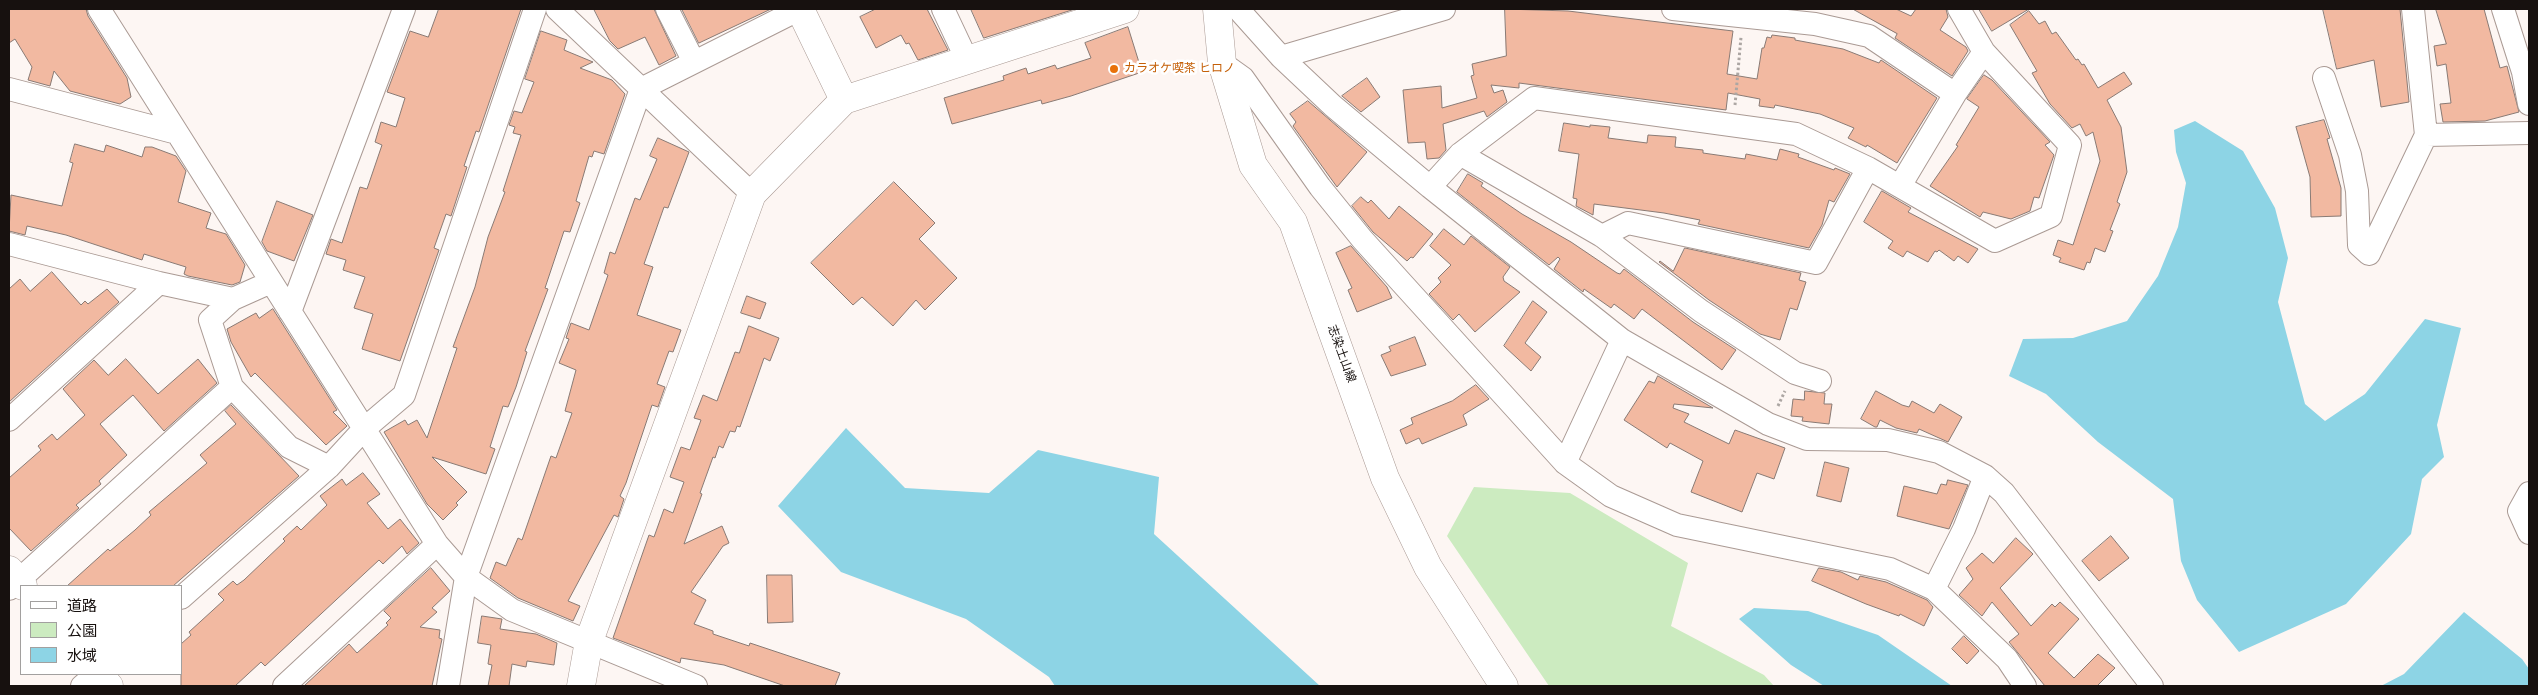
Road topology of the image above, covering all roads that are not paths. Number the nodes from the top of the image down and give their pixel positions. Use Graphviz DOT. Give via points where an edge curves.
graph roads {
  1 [pos="99,9"];
  2 [pos="535,9"];
  3 [pos="557,9"];
  4 [pos="667,9"];
  5 [pos="800,9"];
  6 [pos="943,9"];
  7 [pos="1125,9"];
  8 [pos="1217,9"];
  9 [pos="1238,9"];
  10 [pos="1444,9"];
  11 [pos="1673,9"];
  12 [pos="1959,9"];
  13 [pos="2413,9"];
  14 [pos="2503,9"];
  15 [pos="1094,13"];
  16 [pos="398,14"];
  17 [pos="1984,52"];
  18 [pos="1281,57"];
  19 [pos="967,60"];
  20 [pos="694,62"];
  21 [pos="1222,63"];
  22 [pos="2526,71"];
  23 [pos="2324,78"];
  24 [pos="9,89"];
  25 [pos="641,89"];
  26 [pos="1955,94"];
  27 [pos="844,100"];
  28 [pos="2529,104"];
  29 [pos="177,133"];
  30 [pos="2529,133"];
  31 [pos="2426,135"];
  32 [pos="1460,154"];
  33 [pos="1868,168"];
  34 [pos="1900,186"];
  35 [pos="1430,187"];
  36 [pos="752,194"];
  37 [pos="1602,236"];
  38 [pos="12,249"];
  39 [pos="271,282"];
  40 [pos="159,283"];
  41 [pos="233,299"];
  42 [pos="290,312"];
  43 [pos="1622,340"];
  44 [pos="1820,380"];
  45 [pos="232,387"];
  46 [pos="9,420"];
  47 [pos="364,430"];
  48 [pos="1565,463"];
  49 [pos="329,467"];
  50 [pos="1985,476"];
  51 [pos="2529,493"];
  52 [pos="2529,533"];
  53 [pos="437,544"];
  54 [pos="466,577"];
  55 [pos="15,581"];
  56 [pos="1934,590"];
  57 [pos="182,597"];
  58 [pos="589,641"];
  59 [pos="96,675"];
  60 [pos="98,675"];
  61 [pos="82,686"];
  62 [pos="109,686"];
  63 [pos="285,686"];
  64 [pos="448,686"];
  65 [pos="581,686"];
  66 [pos="696,686"];
  67 [pos="1504,686"];
  68 [pos="2025,686"];
  69 [pos="2152,686"];
  1 -- 29 [label="street"];
  2 -- 47 [label="street" via="404,395"];
  3 -- 25 [label="street"];
  4 -- 20 [label="street"];
  5 -- 20 [label="street"];
  5 -- 27 [label="street"];
  6 -- 19 [label="street"];
  7 -- 15 [label="street"];
  8 -- 21 [label="street, 志染土山線"];
  9 -- 18 [label="street"];
  10 -- 18 [label="street"];
  11 -- 26 [label="street" via="1815,24 1869,36"];
  12 -- 17 [label="street"];
  13 -- 31 [label="street"];
  14 -- 22 [label="street"];
  15 -- 19 [label="street"];
  16 -- 42 [label="street"];
  17 -- 26 [label="street"];
  17 -- 34 [label="street" via="2070,145 2051,216 1995,241"];
  18 -- 35 [label="street" via="1333,106"];
  19 -- 27 [label="street"];
  20 -- 25 [label="street"];
  21 -- 48 [label="street" via="1243,78 1320,187 1362,239"];
  21 -- 67 [label="street, 志染土山線" via="1253,165 1293,222 1385,478 1428,567"];
  22 -- 28 [label="street"];
  23 -- 31 [label="street" via="2350,155 2357,190 2359,245 2369,254"];
  24 -- 29 [label="street"];
  25 -- 36 [label="street"];
  25 -- 54 [label="street"];
  26 -- 34 [label="street"];
  27 -- 36 [label="street"];
  29 -- 39 [label="street"];
  30 -- 31 [label="street"];
  32 -- 33 [label="street" via="1534,98 1796,134"];
  32 -- 35 [label="street"];
  32 -- 37 [label="street"];
  33 -- 34 [label="street"];
  33 -- 37 [label="street" via="1816,263 1628,223"];
  35 -- 43 [label="street"];
  36 -- 58 [label="street"];
  37 -- 44 [label="street" via="1701,311 1795,373"];
  38 -- 40 [label="street"];
  39 -- 41 [label="street"];
  39 -- 42 [label="street"];
  40 -- 41 [label="street"];
  40 -- 46 [label="street"];
  41 -- 45 [label="street" via="210,320"];
  42 -- 47 [label="street"];
  43 -- 48 [label="street"];
  43 -- 50 [label="street" via="1768,424 1807,439 1888,440 1939,452"];
  45 -- 49 [label="street" via="289,447"];
  45 -- 55 [label="street"];
  47 -- 49 [label="street"];
  47 -- 53 [label="street"];
  48 -- 56 [label="street" via="1611,496 1677,525 1890,569"];
  49 -- 57 [label="street"];
  50 -- 56 [label="street"];
  50 -- 69 [label="street" via="2004,493"];
  51 -- 52 [label="street" via="2518,512"];
  53 -- 54 [label="street"];
  53 -- 63 [label="street"];
  54 -- 58 [label="street" via="512,610"];
  54 -- 64 [label="street"];
  56 -- 68 [label="street" via="2007,659"];
  58 -- 65 [label="street"];
  58 -- 66 [label="street"];
  59 -- 61 [label="street"];
  60 -- 62 [label="street"];
}
